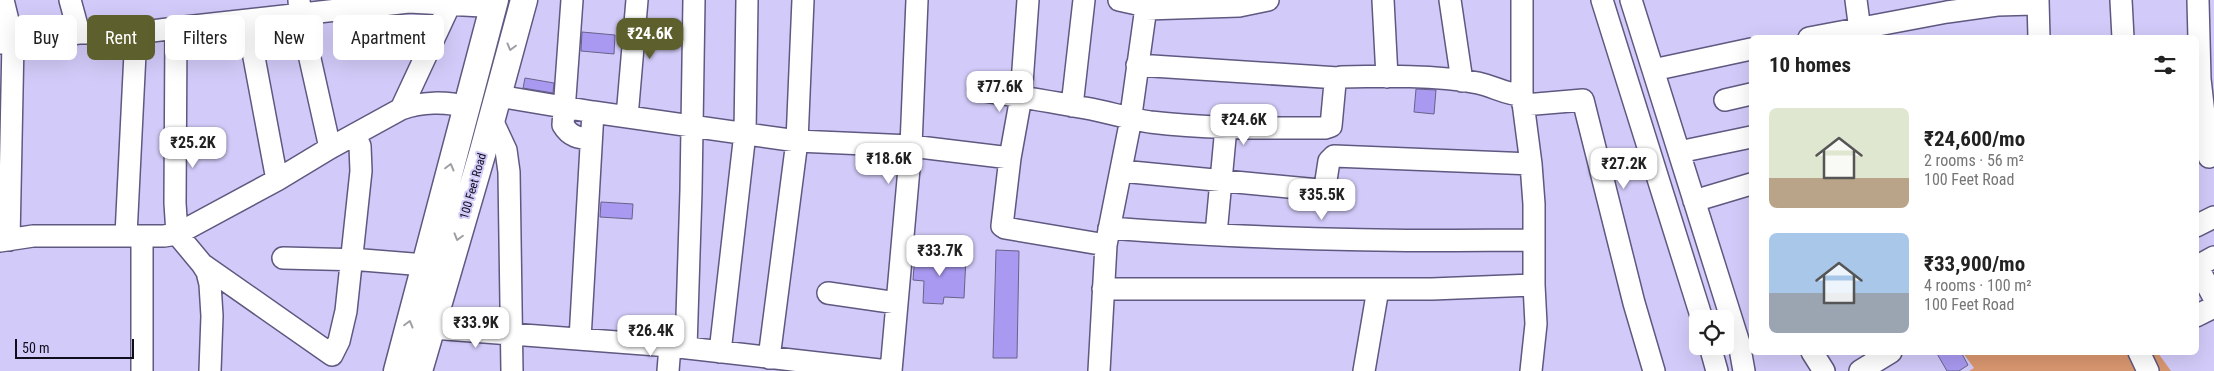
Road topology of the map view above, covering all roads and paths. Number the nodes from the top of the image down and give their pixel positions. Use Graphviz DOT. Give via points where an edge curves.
graph roads {
  1 [pos="4,0"];
  2 [pos="70,0"];
  3 [pos="524,0"];
  4 [pos="572,0"];
  5 [pos="637,0"];
  6 [pos="694,0"];
  7 [pos="747,0"];
  8 [pos="803,0"];
  9 [pos="917,0"];
  10 [pos="1028,0"];
  11 [pos="1084,0"];
  12 [pos="1119,0"];
  13 [pos="1268,0"];
  14 [pos="1383,0"];
  15 [pos="1450,0"];
  16 [pos="1522,0"];
  17 [pos="1602,0"];
  18 [pos="1631,0"];
  19 [pos="1856,0"];
  20 [pos="2121,0"];
  21 [pos="2198,0"];
  22 [pos="2038,2"];
  23 [pos="373,3"];
  24 [pos="1239,3"];
  25 [pos="450,4"];
  26 [pos="494,5"];
  27 [pos="1147,5"];
  28 [pos="299,7"];
  29 [pos="252,13"];
  30 [pos="79,33"];
  31 [pos="87,33"];
  32 [pos="1860,33"];
  33 [pos="1840,35"];
  34 [pos="2039,35"];
  35 [pos="2123,35"];
  36 [pos="2199,35"];
  37 [pos="2199,40"];
  38 [pos="6,42"];
  39 [pos="1749,49"];
  40 [pos="136,60"];
  41 [pos="176,60"];
  42 [pos="1137,65"];
  43 [pos="1653,70"];
  44 [pos="1387,77"];
  45 [pos="1338,78"];
  46 [pos="1471,82"];
  47 [pos="978,90"];
  48 [pos="1749,94"];
  49 [pos="1021,97"];
  50 [pos="1522,100"];
  51 [pos="1725,100"];
  52 [pos="1072,106"];
  53 [pos="466,107"];
  54 [pos="563,107"];
  55 [pos="495,108"];
  56 [pos="401,109"];
  57 [pos="593,112"];
  58 [pos="627,117"];
  59 [pos="1130,119"];
  60 [pos="693,126"];
  61 [pos="1226,127"];
  62 [pos="745,132"];
  63 [pos="355,135"];
  64 [pos="1749,136"];
  65 [pos="591,139"];
  66 [pos="797,141"];
  67 [pos="911,146"];
  68 [pos="330,148"];
  69 [pos="1679,152"];
  70 [pos="1010,158"];
  71 [pos="2206,158"];
  72 [pos="1531,164"];
  73 [pos="1121,171"];
  74 [pos="277,180"];
  75 [pos="1221,181"];
  76 [pos="1749,185"];
  77 [pos="1694,201"];
  78 [pos="2214,217"];
  79 [pos="2199,224"];
  80 [pos="177,234"];
  81 [pos="1216,234"];
  82 [pos="134,235"];
  83 [pos="1107,237"];
  84 [pos="4,240"];
  85 [pos="1534,240"];
  86 [pos="283,258"];
  87 [pos="351,260"];
  88 [pos="202,264"];
  89 [pos="2201,264"];
  90 [pos="424,265"];
  91 [pos="1534,286"];
  92 [pos="1103,289"];
  93 [pos="1378,289"];
  94 [pos="828,294"];
  95 [pos="2214,298"];
  96 [pos="897,303"];
  97 [pos="2214,307"];
  98 [pos="1699,310"];
  99 [pos="2199,314"];
  100 [pos="432,328"];
  101 [pos="512,334"];
  102 [pos="580,338"];
  103 [pos="1745,341"];
  104 [pos="678,347"];
  105 [pos="720,352"];
  106 [pos="1713,355"];
  107 [pos="1814,355"];
  108 [pos="1886,355"];
  109 [pos="2140,355"];
  110 [pos="741,363"];
  111 [pos="777,363"];
  112 [pos="837,368"];
  113 [pos="142,371"];
  114 [pos="210,371"];
  115 [pos="397,371"];
  116 [pos="419,371"];
  117 [pos="512,371"];
  118 [pos="668,371"];
  119 [pos="889,371"];
  120 [pos="1099,371"];
  121 [pos="1364,371"];
  122 [pos="1531,371"];
  123 [pos="1653,371"];
  124 [pos="1717,371"];
  125 [pos="1744,371"];
  126 [pos="1824,371"];
  127 [pos="1860,371"];
  128 [pos="2148,371"];
  1 -- 38 [label="street"];
  2 -- 30 [label="street"];
  3 -- 55 [label="main road, 100 Feet Road, one-way"];
  4 -- 54 [label="street"];
  5 -- 58 [label="street"];
  6 -- 60 [label="street"];
  7 -- 62 [label="street"];
  8 -- 66 [label="street"];
  9 -- 67 [label="street"];
  10 -- 49 [label="street"];
  11 -- 52 [label="street"];
  12 -- 27 [label="street"];
  13 -- 24 [label="street"];
  14 -- 44 [label="street"];
  15 -- 46 [label="street"];
  16 -- 50 [label="street"];
  17 -- 98 [label="street"];
  18 -- 43 [label="street"];
  19 -- 32 [label="street"];
  20 -- 35 [label="street"];
  21 -- 36 [label="street"];
  22 -- 32 [label="street" via="1972,8"];
  22 -- 34 [label="street"];
  23 -- 25 [label="street"];
  23 -- 28 [label="street"];
  24 -- 27 [label="street"];
  25 -- 26 [label="street"];
  25 -- 56 [label="street"];
  26 -- 53 [label="main road"];
  27 -- 42 [label="street"];
  28 -- 29 [label="street"];
  28 -- 68 [label="street"];
  29 -- 74 [label="street"];
  30 -- 31 [label="street"];
  30 -- 38 [label="street"];
  32 -- 33 [label="street"];
  37 -- 71 [label="street"];
  38 -- 84 [label="street"];
  39 -- 43 [label="street"];
  40 -- 82 [label="street"];
  41 -- 80 [label="street"];
  42 -- 45 [label="street"];
  42 -- 59 [label="street"];
  43 -- 69 [label="street"];
  44 -- 45 [label="street"];
  44 -- 46 [label="street"];
  45 -- 61 [label="street" via="1329,128"];
  46 -- 50 [label="street" via="1501,89"];
  47 -- 49 [label="street"];
  48 -- 51 [label="street"];
  49 -- 52 [label="street"];
  49 -- 70 [label="street"];
  50 -- 72 [label="street"];
  50 -- 123 [label="street" via="1583,100"];
  52 -- 59 [label="street"];
  53 -- 56 [label="street" via="426,103"];
  90 -- 53 [label="main road, one-way"];
  54 -- 55 [label="street"];
  54 -- 57 [label="street"];
  54 -- 65 [label="street" via="563,125 567,132"];
  55 -- 100 [label="main road, 100 Feet Road, one-way"];
  55 -- 101 [label="street" via="509,172"];
  56 -- 63 [label="street"];
  57 -- 58 [label="street"];
  57 -- 65 [label="street"];
  58 -- 60 [label="street"];
  59 -- 61 [label="street"];
  59 -- 73 [label="street"];
  60 -- 62 [label="street"];
  60 -- 104 [label="street"];
  61 -- 75 [label="street"];
  62 -- 66 [label="street"];
  62 -- 105 [label="street"];
  63 -- 68 [label="street"];
  63 -- 87 [label="street" via="362,157"];
  64 -- 69 [label="street"];
  65 -- 102 [label="street"];
  66 -- 67 [label="street"];
  66 -- 111 [label="street"];
  67 -- 70 [label="street"];
  67 -- 96 [label="street"];
  68 -- 74 [label="street"];
  69 -- 77 [label="street"];
  70 -- 83 [label="street" via="1003,227"];
  72 -- 75 [label="street" via="1334,156 1329,161 1326,184 1319,190"];
  72 -- 85 [label="street"];
  73 -- 75 [label="street"];
  73 -- 83 [label="street"];
  74 -- 80 [label="street"];
  75 -- 81 [label="street"];
  76 -- 77 [label="street"];
  77 -- 103 [label="street"];
  78 -- 79 [label="street"];
  80 -- 82 [label="street"];
  80 -- 88 [label="street"];
  81 -- 83 [label="street"];
  81 -- 85 [label="street" via="1408,242"];
  82 -- 84 [label="street" via="33,236"];
  82 -- 113 [label="street" via="144,302"];
  83 -- 92 [label="street"];
  85 -- 91 [label="street"];
  86 -- 87 [label="street"];
  87 -- 88 [label="street" via="346,311 332,355"];
  87 -- 90 [label="street"];
  88 -- 114 [label="street" via="207,272 212,302"];
  89 -- 95 [label="street"];
  115 -- 90 [label="main road, one-way"];
  91 -- 93 [label="street"];
  91 -- 122 [label="street" via="1536,324"];
  92 -- 93 [label="street"];
  92 -- 120 [label="street"];
  93 -- 121 [label="street"];
  94 -- 96 [label="street"];
  96 -- 119 [label="street"];
  97 -- 99 [label="street"];
  100 -- 101 [label="street"];
  100 -- 116 [label="main road, 100 Feet Road"];
  101 -- 102 [label="street"];
  101 -- 117 [label="street"];
  102 -- 104 [label="street"];
  103 -- 125 [label="street"];
  104 -- 105 [label="street"];
  104 -- 118 [label="street"];
  105 -- 110 [label="street"];
  106 -- 124 [label="street"];
  107 -- 126 [label="street"];
  108 -- 127 [label="street"];
  109 -- 128 [label="street"];
  110 -- 111 [label="street"];
  111 -- 112 [label="street"];
  112 -- 119 [label="street"];
}
